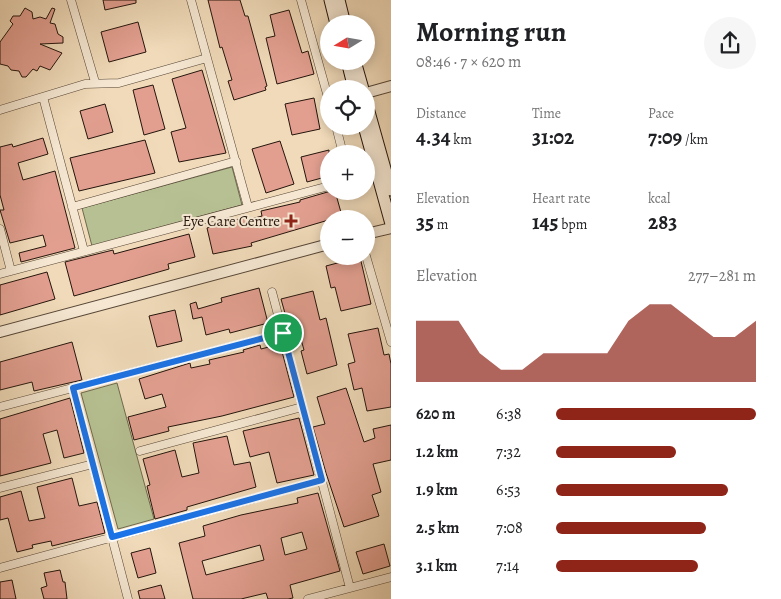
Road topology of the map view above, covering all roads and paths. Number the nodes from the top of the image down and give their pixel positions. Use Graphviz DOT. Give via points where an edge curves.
graph roads {
  1 [pos="71,0"];
  2 [pos="191,0"];
  3 [pos="302,0"];
  4 [pos="330,0"];
  5 [pos="339,0"];
  6 [pos="334,15"];
  7 [pos="343,15"];
  8 [pos="207,58"];
  9 [pos="323,80"];
  10 [pos="95,82"];
  11 [pos="391,86"];
  12 [pos="375,90"];
  13 [pos="43,96"];
  14 [pos="0,110"];
  15 [pos="375,133"];
  16 [pos="366,135"];
  17 [pos="236,161"];
  18 [pos="320,188"];
  19 [pos="391,190"];
  20 [pos="72,206"];
  21 [pos="248,207"];
  22 [pos="391,226"];
  23 [pos="0,229"];
  24 [pos="375,231"];
  25 [pos="320,246"];
  26 [pos="84,252"];
  27 [pos="369,265"];
  28 [pos="11,271"];
  29 [pos="0,274"];
  30 [pos="272,292"];
  31 [pos="0,332"];
  32 [pos="283,333"];
  33 [pos="391,342"];
  34 [pos="73,388"];
  35 [pos="0,407"];
  36 [pos="302,407"];
  37 [pos="140,450"];
  38 [pos="93,464"];
  39 [pos="322,480"];
  40 [pos="0,488"];
  41 [pos="112,537"];
  42 [pos="0,568"];
  43 [pos="391,577"];
  44 [pos="350,588"];
  45 [pos="128,599"];
  46 [pos="308,599"];
  1 -- 10 [label="street"];
  2 -- 8 [label="street"];
  3 -- 9 [label="street"];
  4 -- 6 [label="main road"];
  5 -- 7 [label="main road"];
  8 -- 10 [label="street" via="119,83"];
  8 -- 17 [label="street"];
  10 -- 13 [label="street"];
  11 -- 12 [label="street"];
  13 -- 14 [label="street"];
  13 -- 20 [label="street"];
  15 -- 19 [label="main road"];
  16 -- 22 [label="main road"];
  17 -- 20 [label="street"];
  17 -- 21 [label="street"];
  18 -- 21 [label="street"];
  20 -- 26 [label="street"];
  21 -- 26 [label="street"];
  22 -- 24 [label="street"];
  23 -- 28 [label="street"];
  25 -- 31 [label="street"];
  26 -- 28 [label="street"];
  27 -- 33 [label="street"];
  28 -- 29 [label="street"];
  30 -- 32 [label="street"];
  32 -- 34 [label="street"];
  32 -- 36 [label="street"];
  34 -- 35 [label="street"];
  34 -- 38 [label="street"];
  36 -- 37 [label="street"];
  36 -- 39 [label="street"];
  38 -- 40 [label="street"];
  38 -- 41 [label="street"];
  39 -- 41 [label="street"];
  39 -- 44 [label="street"];
  41 -- 42 [label="street"];
  41 -- 45 [label="street"];
  43 -- 44 [label="street"];
  44 -- 46 [label="street"];
}
